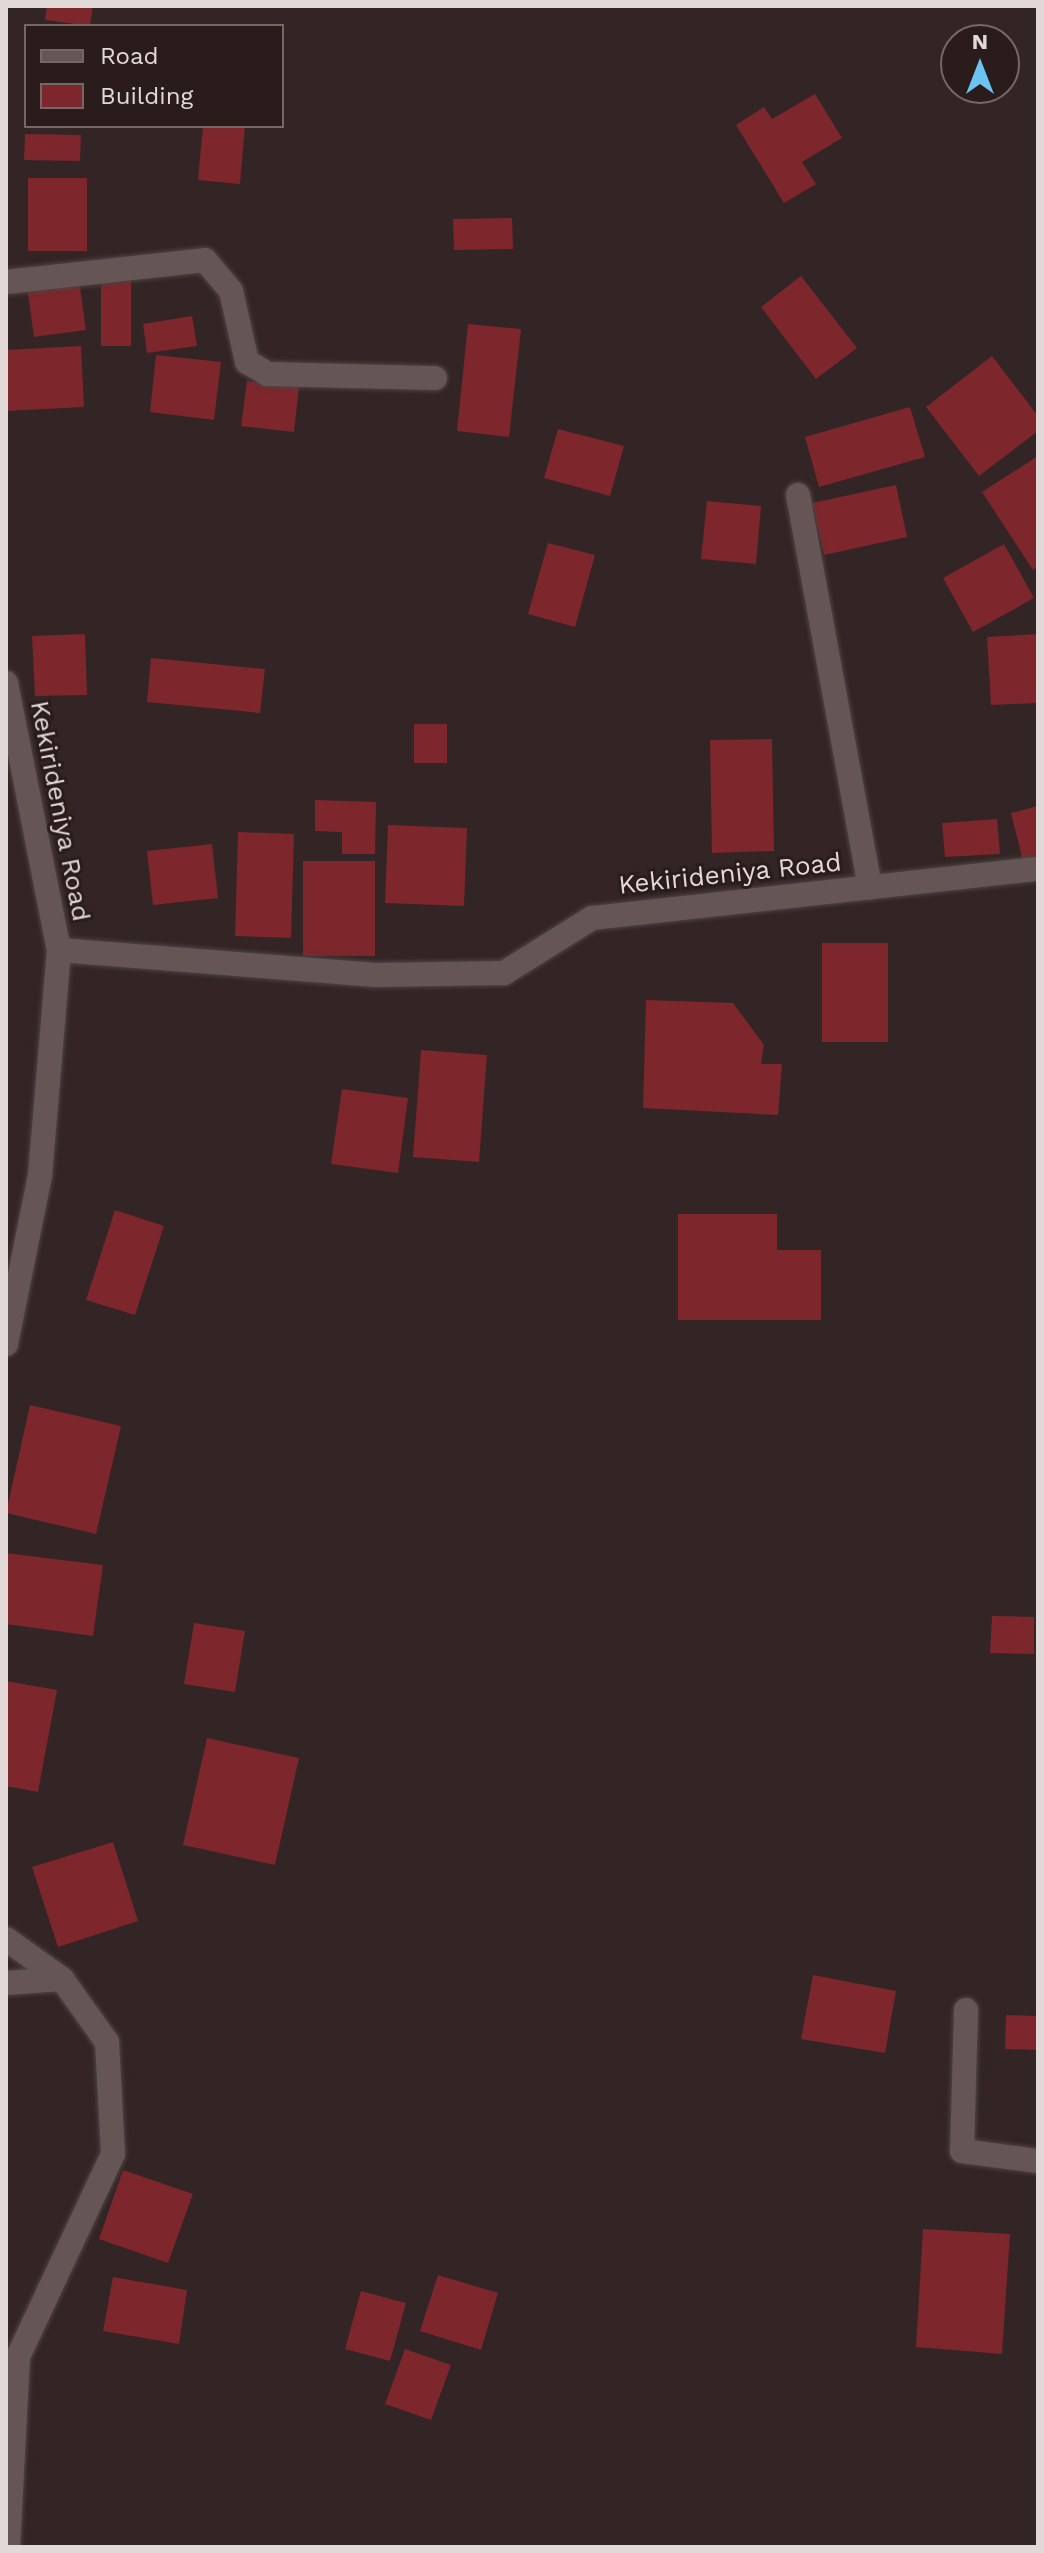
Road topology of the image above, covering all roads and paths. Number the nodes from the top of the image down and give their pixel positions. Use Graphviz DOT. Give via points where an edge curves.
graph roads {
  1 [pos="6,282"];
  2 [pos="435,378"];
  3 [pos="798,495"];
  4 [pos="6,683"];
  5 [pos="1038,869"];
  6 [pos="870,887"];
  7 [pos="59,950"];
  8 [pos="6,1344"];
  9 [pos="6,1939"];
  10 [pos="62,1979"];
  11 [pos="6,1983"];
  12 [pos="966,2010"];
  13 [pos="1038,2161"];
  14 [pos="8,2547"];
  1 -- 2 [label="street" via="205,260 231,291 247,362 268,374"];
  3 -- 6 [label="street"];
  4 -- 7 [label="street, Kekirideniya Road"];
  5 -- 6 [label="street, Kekirideniya Road"];
  6 -- 7 [label="street, Kekirideniya Road" via="592,918 504,973 376,975"];
  7 -- 8 [label="street, Kekirideniya Road" via="40,1176"];
  9 -- 10 [label="street"];
  10 -- 11 [label="street"];
  10 -- 14 [label="street" via="107,2042 113,2154 18,2357"];
  12 -- 13 [label="street" via="962,2151"];
}
